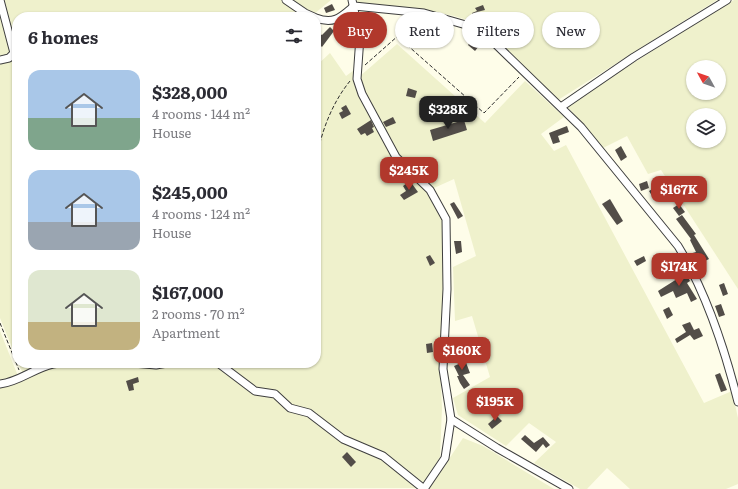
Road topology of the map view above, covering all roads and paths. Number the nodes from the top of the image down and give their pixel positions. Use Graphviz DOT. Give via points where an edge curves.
graph roads {
  1 [pos="0,0"];
  2 [pos="286,0"];
  3 [pos="727,0"];
  4 [pos="353,3"];
  5 [pos="304,12"];
  6 [pos="321,20"];
  7 [pos="12,45"];
  8 [pos="410,48"];
  9 [pos="12,55"];
  10 [pos="0,60"];
  11 [pos="524,72"];
  12 [pos="562,107"];
  13 [pos="0,323"];
  14 [pos="12,352"];
  15 [pos="18,368"];
  16 [pos="41,368"];
  17 [pos="225,368"];
  18 [pos="22,377"];
  19 [pos="0,384"];
  20 [pos="738,402"];
  21 [pos="451,419"];
  22 [pos="424,489"];
  23 [pos="569,489"];
  1 -- 7 [label="street"];
  2 -- 5 [label="street"];
  3 -- 12 [label="street" via="634,57"];
  4 -- 6 [label="street" via="339,19"];
  4 -- 11 [label="street" via="424,13 480,29"];
  4 -- 21 [label="street" via="360,37 357,79 362,94 396,157 430,190 446,218 447,289 443,369"];
  8 -- 11 [label="path" via="484,114"];
  9 -- 10 [label="street"];
  11 -- 12 [label="street"];
  12 -- 20 [label="street" via="678,246 690,265 726,358"];
  13 -- 14 [label="path"];
  15 -- 18 [label="path"];
  16 -- 18 [label="street"];
  17 -- 22 [label="street" via="255,391 275,394 290,408 309,413 343,439 383,456"];
  18 -- 19 [label="street" via="10,383"];
  21 -- 22 [label="street" via="445,458"];
  21 -- 23 [label="street"];
}
